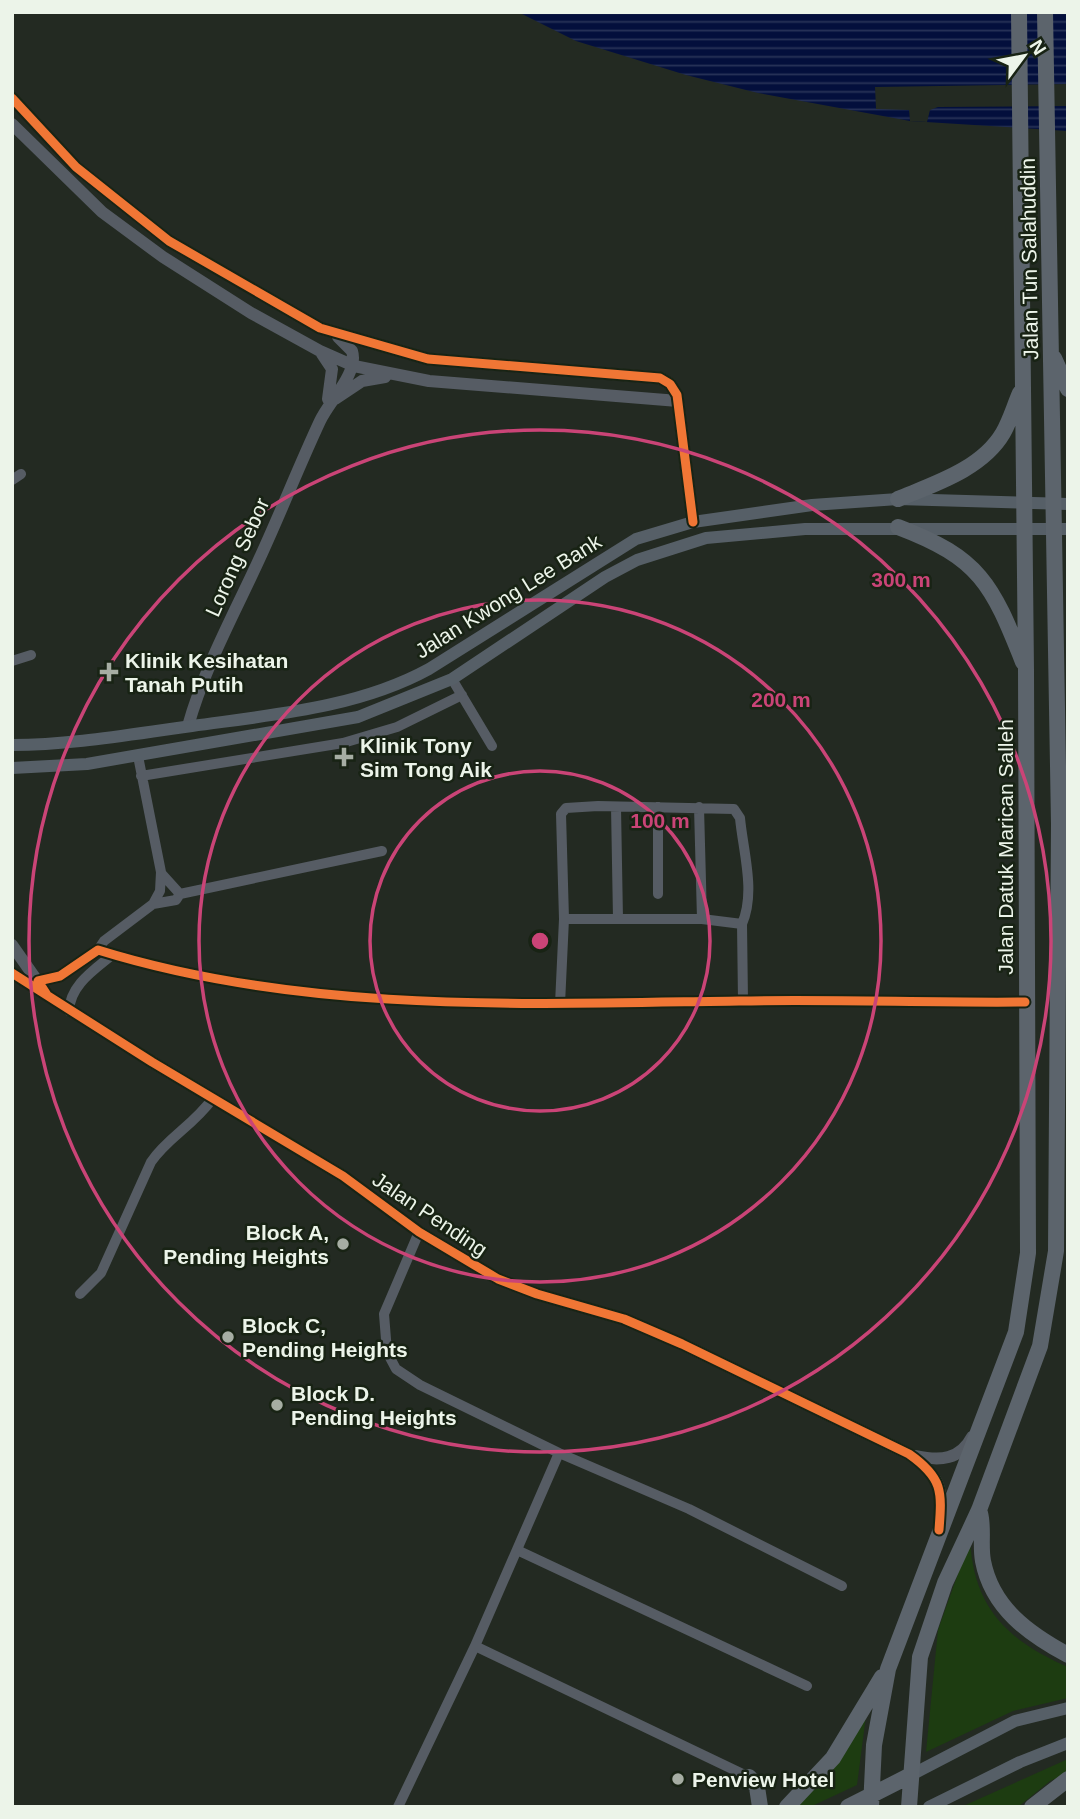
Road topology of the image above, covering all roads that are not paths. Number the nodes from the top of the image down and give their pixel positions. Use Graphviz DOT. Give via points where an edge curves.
graph roads {
  1 [pos="1019,12"];
  2 [pos="1045,12"];
  3 [pos="12,98"];
  4 [pos="12,124"];
  5 [pos="331,332"];
  6 [pos="320,351"];
  7 [pos="1052,353"];
  8 [pos="354,366"];
  9 [pos="394,376"];
  10 [pos="1068,388"];
  11 [pos="1023,389"];
  12 [pos="678,401"];
  13 [pos="327,406"];
  14 [pos="898,499"];
  15 [pos="1025,503"];
  16 [pos="1061,504"];
  17 [pos="693,522"];
  18 [pos="898,527"];
  19 [pos="1025,528"];
  20 [pos="1062,529"];
  21 [pos="1068,595"];
  22 [pos="1056,632"];
  23 [pos="31,656"];
  24 [pos="12,661"];
  25 [pos="1026,671"];
  26 [pos="452,679"];
  27 [pos="462,695"];
  28 [pos="188,726"];
  29 [pos="12,745"];
  30 [pos="492,746"];
  31 [pos="138,756"];
  32 [pos="13,769"];
  33 [pos="141,775"];
  34 [pos="616,807"];
  35 [pos="658,807"];
  36 [pos="699,807"];
  37 [pos="1063,824"];
  38 [pos="382,851"];
  39 [pos="161,872"];
  40 [pos="180,894"];
  41 [pos="659,894"];
  42 [pos="153,904"];
  43 [pos="564,919"];
  44 [pos="618,919"];
  45 [pos="702,919"];
  46 [pos="742,924"];
  47 [pos="12,945"];
  48 [pos="98,950"];
  49 [pos="112,954"];
  50 [pos="12,973"];
  51 [pos="38,981"];
  52 [pos="49,998"];
  53 [pos="743,1001"];
  54 [pos="1025,1002"];
  55 [pos="560,1004"];
  56 [pos="69,1011"];
  57 [pos="213,1098"];
  58 [pos="419,1232"];
  59 [pos="80,1294"];
  60 [pos="983,1417"];
  61 [pos="559,1453"];
  62 [pos="909,1454"];
  63 [pos="979,1510"];
  64 [pos="939,1530"];
  65 [pos="517,1550"];
  66 [pos="842,1586"];
  67 [pos="475,1646"];
  68 [pos="1068,1655"];
  69 [pos="888,1669"];
  70 [pos="807,1686"];
  71 [pos="1068,1708"];
  72 [pos="1068,1743"];
  73 [pos="911,1774"];
  74 [pos="749,1777"];
  75 [pos="1068,1779"];
  76 [pos="872,1801"];
  77 [pos="398,1807"];
  78 [pos="760,1807"];
  79 [pos="787,1807"];
  80 [pos="848,1807"];
  81 [pos="909,1807"];
  82 [pos="929,1807"];
  83 [pos="1032,1807"];
  1 -- 11 [label="highway, Jalan Tun Salahuddin"];
  2 -- 7 [label="highway, Jalan Tun Salahuddin"];
  3 -- 5 [label="street" via="76,167 169,241"];
  4 -- 6 [label="street" via="102,212 191,276"];
  5 -- 8 [label="street" via="352,351"];
  5 -- 12 [label="street" via="428,359 660,378 670,384"];
  6 -- 8 [label="street"];
  6 -- 13 [label="street" via="332,369"];
  7 -- 10 [label="highway"];
  7 -- 16 [label="highway, Jalan Tun Salahuddin"];
  8 -- 9 [label="street"];
  8 -- 13 [label="street"];
  9 -- 12 [label="street"];
  9 -- 13 [label="street" via="362,381"];
  11 -- 14 [label="highway" via="1002,435 986,454 963,470"];
  11 -- 15 [label="highway, Jalan Tun Salahuddin"];
  12 -- 17 [label="street"];
  13 -- 28 [label="street, Lorong Sebor" via="210,661"];
  14 -- 15 [label="main road, Jalan Kwong Lee Bank"];
  14 -- 17 [label="main road, Jalan Kwong Lee Bank" via="812,505"];
  15 -- 16 [label="main road, Jalan Kwong Lee Bank"];
  15 -- 19 [label="highway, Jalan Datuk Marican Salleh"];
  16 -- 20 [label="highway"];
  17 -- 28 [label="main road, Jalan Kwong Lee Bank" via="627,544 403,683 355,699"];
  18 -- 19 [label="main road, Jalan Kwong Lee Bank"];
  18 -- 25 [label="highway" via="957,556 989,586"];
  18 -- 26 [label="main road, Jalan Kwong Lee Bank" via="758,532 659,550 605,577"];
  19 -- 20 [label="main road, Jalan Kwong Lee Bank"];
  19 -- 25 [label="highway, Jalan Datuk Marican Salleh"];
  20 -- 22 [label="highway"];
  21 -- 22 [label="highway"];
  22 -- 37 [label="highway"];
  23 -- 24 [label="street"];
  25 -- 54 [label="highway, Jalan Datuk Marican Salleh"];
  26 -- 27 [label="street"];
  26 -- 31 [label="main road, Jalan Kwong Lee Bank" via="358,717"];
  27 -- 30 [label="street"];
  27 -- 33 [label="street" via="397,727 342,743"];
  28 -- 29 [label="main road, Jalan Kwong Lee Bank" via="109,739"];
  31 -- 32 [label="main road, Jalan Kwong Lee Bank"];
  31 -- 33 [label="street"];
  33 -- 39 [label="street"];
  34 -- 35 [label="street"];
  34 -- 43 [label="street" via="563,810"];
  34 -- 44 [label="street"];
  35 -- 36 [label="street"];
  35 -- 41 [label="street"];
  36 -- 45 [label="street"];
  36 -- 46 [label="street" via="734,809 740,818 748,885 748,910"];
  37 -- 63 [label="highway" via="1056,1251 1040,1346"];
  38 -- 40 [label="street"];
  39 -- 40 [label="street"];
  39 -- 42 [label="street" via="160,891"];
  40 -- 42 [label="street" via="176,900"];
  42 -- 48 [label="street"];
  43 -- 44 [label="street"];
  43 -- 55 [label="street"];
  44 -- 45 [label="street"];
  45 -- 46 [label="street"];
  46 -- 53 [label="street"];
  47 -- 51 [label="street, Jalan Pending"];
  48 -- 49 [label="street"];
  48 -- 51 [label="street" via="60,976"];
  49 -- 55 [label="street" via="313,995"];
  49 -- 56 [label="street" via="76,988"];
  50 -- 52 [label="street"];
  51 -- 52 [label="street, Jalan Pending"];
  52 -- 56 [label="street, Jalan Pending"];
  53 -- 54 [label="street"];
  53 -- 55 [label="street"];
  54 -- 60 [label="highway, Jalan Datuk Marican Salleh" via="1028,1253 1016,1332"];
  56 -- 57 [label="street, Jalan Pending"];
  57 -- 58 [label="street, Jalan Pending" via="342,1176"];
  57 -- 59 [label="street" via="198,1119 151,1162 101,1273"];
  58 -- 61 [label="street" via="384,1314 383,1334 396,1369"];
  58 -- 62 [label="street, Jalan Pending" via="498,1279 624,1319"];
  60 -- 62 [label="street" via="966,1448 951,1457"];
  60 -- 64 [label="highway, Jalan Datuk Marican Salleh"];
  61 -- 65 [label="street"];
  61 -- 66 [label="street" via="689,1509"];
  62 -- 64 [label="street" via="927,1467 942,1492"];
  63 -- 68 [label="highway" via="984,1566 999,1599 1021,1628"];
  63 -- 73 [label="highway" via="945,1583 920,1657"];
  64 -- 69 [label="highway, Jalan Datuk Marican Salleh"];
  65 -- 67 [label="street"];
  65 -- 70 [label="street"];
  67 -- 74 [label="street"];
  67 -- 77 [label="street"];
  69 -- 76 [label="highway, Jalan Datuk Marican Salleh" via="874,1745"];
  69 -- 79 [label="highway" via="833,1758"];
  71 -- 73 [label="main road" via="1015,1721"];
  72 -- 82 [label="main road"];
  73 -- 76 [label="highway"];
  73 -- 81 [label="highway"];
  74 -- 78 [label="highway" via="757,1787"];
  75 -- 83 [label="highway"];
  76 -- 80 [label="highway"];
}
